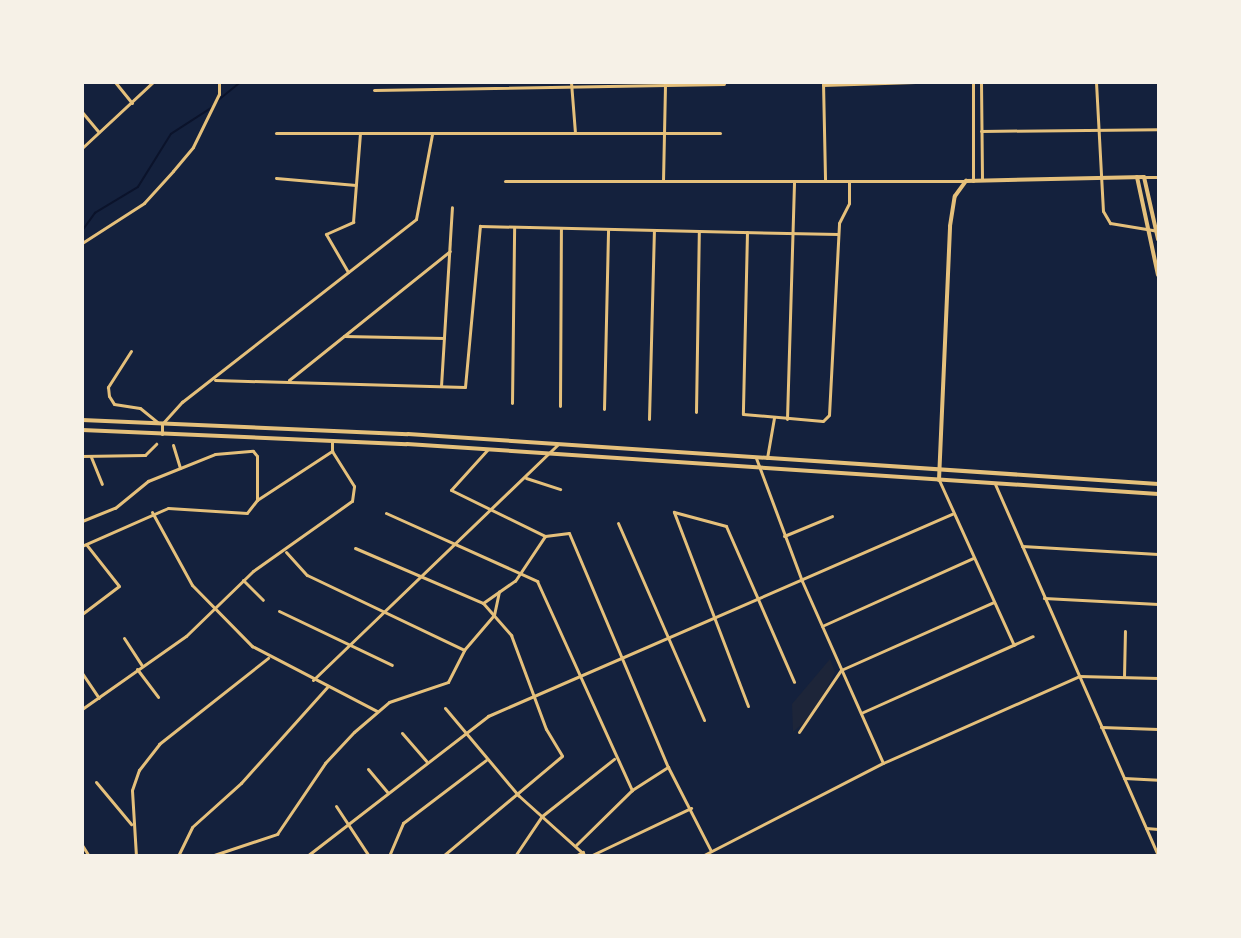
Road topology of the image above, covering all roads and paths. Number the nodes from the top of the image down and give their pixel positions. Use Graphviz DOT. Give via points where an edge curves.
graph roads {
  1 [pos="115,82"];
  2 [pos="153,82"];
  3 [pos="219,82"];
  4 [pos="915,82"];
  5 [pos="973,82"];
  6 [pos="981,82"];
  7 [pos="1096,82"];
  8 [pos="665,83"];
  9 [pos="724,84"];
  10 [pos="823,84"];
  11 [pos="571,85"];
  12 [pos="374,90"];
  13 [pos="132,103"];
  14 [pos="82,112"];
  15 [pos="1158,129"];
  16 [pos="1097,130"];
  17 [pos="981,131"];
  18 [pos="99,132"];
  19 [pos="360,133"];
  20 [pos="432,133"];
  21 [pos="574,133"];
  22 [pos="664,133"];
  23 [pos="720,133"];
  24 [pos="276,134"];
  25 [pos="82,148"];
  26 [pos="1137,177"];
  27 [pos="1144,177"];
  28 [pos="1158,177"];
  29 [pos="276,178"];
  30 [pos="1098,178"];
  31 [pos="982,180"];
  32 [pos="505,181"];
  33 [pos="663,181"];
  34 [pos="794,181"];
  35 [pos="825,181"];
  36 [pos="849,181"];
  37 [pos="966,181"];
  38 [pos="973,181"];
  39 [pos="356,185"];
  40 [pos="452,207"];
  41 [pos="514,227"];
  42 [pos="561,228"];
  43 [pos="608,229"];
  44 [pos="1147,229"];
  45 [pos="654,230"];
  46 [pos="699,231"];
  47 [pos="1157,231"];
  48 [pos="747,232"];
  49 [pos="792,233"];
  50 [pos="838,234"];
  51 [pos="1158,240"];
  52 [pos="82,243"];
  53 [pos="450,251"];
  54 [pos="348,272"];
  55 [pos="1158,275"];
  56 [pos="344,336"];
  57 [pos="444,338"];
  58 [pos="131,351"];
  59 [pos="215,380"];
  60 [pos="288,381"];
  61 [pos="441,386"];
  62 [pos="512,402"];
  63 [pos="560,406"];
  64 [pos="604,409"];
  65 [pos="696,412"];
  66 [pos="774,418"];
  67 [pos="649,419"];
  68 [pos="787,419"];
  69 [pos="82,420"];
  70 [pos="160,424"];
  71 [pos="82,430"];
  72 [pos="162,434"];
  73 [pos="332,441"];
  74 [pos="559,443"];
  75 [pos="156,444"];
  76 [pos="173,445"];
  77 [pos="488,449"];
  78 [pos="332,451"];
  79 [pos="550,453"];
  80 [pos="82,456"];
  81 [pos="91,457"];
  82 [pos="756,458"];
  83 [pos="767,458"];
  84 [pos="180,468"];
  85 [pos="756,468"];
  86 [pos="936,470"];
  87 [pos="526,478"];
  88 [pos="939,480"];
  89 [pos="102,484"];
  90 [pos="995,484"];
  91 [pos="1158,484"];
  92 [pos="560,489"];
  93 [pos="1158,494"];
  94 [pos="257,501"];
  95 [pos="152,512"];
  96 [pos="492,512"];
  97 [pos="386,513"];
  98 [pos="952,514"];
  99 [pos="832,516"];
  100 [pos="82,521"];
  101 [pos="618,523"];
  102 [pos="545,536"];
  103 [pos="784,536"];
  104 [pos="84,545"];
  105 [pos="456,546"];
  106 [pos="1022,546"];
  107 [pos="355,548"];
  108 [pos="286,552"];
  109 [pos="1158,554"];
  110 [pos="973,558"];
  111 [pos="522,572"];
  112 [pos="419,578"];
  113 [pos="243,580"];
  114 [pos="802,581"];
  115 [pos="499,592"];
  116 [pos="1044,598"];
  117 [pos="263,600"];
  118 [pos="757,600"];
  119 [pos="994,602"];
  120 [pos="483,603"];
  121 [pos="1158,604"];
  122 [pos="214,608"];
  123 [pos="386,610"];
  124 [pos="279,611"];
  125 [pos="82,614"];
  126 [pos="494,615"];
  127 [pos="712,620"];
  128 [pos="822,626"];
  129 [pos="1125,632"];
  130 [pos="1033,636"];
  131 [pos="124,638"];
  132 [pos="668,638"];
  133 [pos="349,644"];
  134 [pos="1014,645"];
  135 [pos="464,650"];
  136 [pos="268,658"];
  137 [pos="622,658"];
  138 [pos="392,665"];
  139 [pos="142,666"];
  140 [pos="137,669"];
  141 [pos="841,670"];
  142 [pos="82,673"];
  143 [pos="1079,676"];
  144 [pos="577,677"];
  145 [pos="1124,677"];
  146 [pos="1158,678"];
  147 [pos="313,680"];
  148 [pos="794,682"];
  149 [pos="327,687"];
  150 [pos="532,696"];
  151 [pos="99,698"];
  152 [pos="158,698"];
  153 [pos="748,706"];
  154 [pos="445,708"];
  155 [pos="82,709"];
  156 [pos="377,711"];
  157 [pos="861,713"];
  158 [pos="704,720"];
  159 [pos="1101,727"];
  160 [pos="1158,729"];
  161 [pos="463,732"];
  162 [pos="799,732"];
  163 [pos="402,733"];
  164 [pos="614,759"];
  165 [pos="486,760"];
  166 [pos="426,761"];
  167 [pos="883,763"];
  168 [pos="668,767"];
  169 [pos="368,769"];
  170 [pos="1124,778"];
  171 [pos="1158,780"];
  172 [pos="96,782"];
  173 [pos="632,790"];
  174 [pos="387,792"];
  175 [pos="518,795"];
  176 [pos="336,806"];
  177 [pos="691,808"];
  178 [pos="542,816"];
  179 [pos="348,822"];
  180 [pos="132,826"];
  181 [pos="1146,828"];
  182 [pos="1158,828"];
  183 [pos="82,845"];
  184 [pos="576,845"];
  185 [pos="711,851"];
  186 [pos="586,854"];
  187 [pos="88,855"];
  188 [pos="136,855"];
  189 [pos="178,855"];
  190 [pos="211,855"];
  191 [pos="307,855"];
  192 [pos="369,855"];
  193 [pos="389,855"];
  194 [pos="443,855"];
  195 [pos="515,855"];
  196 [pos="575,855"];
  197 [pos="702,855"];
  198 [pos="1158,855"];
  1 -- 13 [label="street"];
  2 -- 13 [label="street"];
  3 -- 52 [label="street" via="219,94 193,147 173,171 144,203"];
  4 -- 10 [label="street"];
  5 -- 38 [label="street"];
  6 -- 17 [label="street"];
  7 -- 16 [label="street"];
  8 -- 9 [label="street"];
  8 -- 11 [label="street"];
  8 -- 22 [label="street"];
  10 -- 35 [label="street"];
  11 -- 12 [label="street"];
  11 -- 21 [label="street"];
  13 -- 18 [label="street"];
  14 -- 18 [label="street"];
  15 -- 16 [label="street"];
  16 -- 17 [label="street"];
  16 -- 30 [label="street"];
  17 -- 31 [label="street"];
  18 -- 25 [label="street"];
  19 -- 20 [label="street"];
  19 -- 24 [label="street"];
  19 -- 39 [label="street"];
  20 -- 21 [label="street"];
  20 -- 54 [label="street" via="416,219"];
  21 -- 22 [label="street"];
  22 -- 23 [label="street"];
  22 -- 33 [label="street"];
  26 -- 27 [label="street"];
  26 -- 30 [label="street"];
  26 -- 44 [label="street"];
  27 -- 28 [label="street"];
  27 -- 47 [label="street"];
  29 -- 39 [label="street"];
  30 -- 31 [label="street"];
  30 -- 44 [label="street" via="1110,223"];
  31 -- 38 [label="street"];
  32 -- 33 [label="street"];
  33 -- 34 [label="street"];
  34 -- 35 [label="street"];
  34 -- 49 [label="street"];
  35 -- 36 [label="street"];
  36 -- 37 [label="street"];
  36 -- 50 [label="street" via="849,204"];
  37 -- 38 [label="street"];
  37 -- 86 [label="street" via="955,196 950,226"];
  39 -- 54 [label="street" via="353,222 326,234"];
  40 -- 53 [label="street"];
  41 -- 42 [label="street"];
  41 -- 61 [label="street" via="480,226 468,385"];
  41 -- 62 [label="street"];
  42 -- 43 [label="street"];
  42 -- 63 [label="street"];
  43 -- 45 [label="street"];
  43 -- 64 [label="street"];
  44 -- 47 [label="street"];
  44 -- 55 [label="street"];
  45 -- 46 [label="street"];
  45 -- 67 [label="street"];
  46 -- 48 [label="street"];
  46 -- 65 [label="street"];
  47 -- 51 [label="street"];
  48 -- 49 [label="street"];
  48 -- 66 [label="street" via="742,411 745,416"];
  49 -- 50 [label="street"];
  49 -- 68 [label="street"];
  50 -- 68 [label="street" via="829,415 823,421"];
  53 -- 56 [label="street"];
  53 -- 57 [label="street"];
  54 -- 59 [label="street"];
  56 -- 57 [label="street"];
  56 -- 60 [label="street"];
  57 -- 61 [label="street"];
  58 -- 70 [label="street" via="108,387 110,396 114,404 146,411"];
  59 -- 60 [label="street"];
  59 -- 70 [label="street"];
  60 -- 61 [label="street"];
  66 -- 68 [label="street"];
  66 -- 83 [label="street"];
  69 -- 70 [label="street"];
  70 -- 72 [label="street"];
  70 -- 74 [label="street"];
  71 -- 72 [label="street"];
  72 -- 73 [label="street"];
  73 -- 77 [label="street"];
  73 -- 78 [label="street"];
  74 -- 79 [label="street"];
  74 -- 82 [label="street"];
  75 -- 81 [label="street" via="145,455"];
  76 -- 84 [label="street"];
  77 -- 79 [label="street"];
  77 -- 96 [label="street" via="451,487"];
  78 -- 94 [label="street"];
  78 -- 108 [label="street" via="356,495"];
  79 -- 85 [label="street"];
  79 -- 87 [label="street"];
  80 -- 81 [label="street"];
  81 -- 89 [label="street"];
  82 -- 83 [label="street"];
  82 -- 85 [label="street"];
  83 -- 86 [label="street"];
  84 -- 94 [label="street" via="226,451 253,451"];
  84 -- 100 [label="street" via="139,486 115,508"];
  85 -- 88 [label="street"];
  85 -- 103 [label="street"];
  86 -- 88 [label="street"];
  86 -- 91 [label="street"];
  87 -- 92 [label="street"];
  87 -- 96 [label="street"];
  88 -- 90 [label="street"];
  88 -- 98 [label="street"];
  90 -- 93 [label="street"];
  90 -- 106 [label="street"];
  94 -- 95 [label="street" via="247,513"];
  95 -- 104 [label="street"];
  95 -- 122 [label="street" via="192,585"];
  96 -- 102 [label="street"];
  96 -- 105 [label="street"];
  97 -- 105 [label="street"];
  98 -- 110 [label="street"];
  98 -- 114 [label="street"];
  99 -- 103 [label="street"];
  101 -- 132 [label="street"];
  102 -- 111 [label="street"];
  102 -- 137 [label="street" via="566,531"];
  103 -- 114 [label="street"];
  104 -- 125 [label="street" via="119,586"];
  105 -- 111 [label="street"];
  105 -- 112 [label="street"];
  106 -- 109 [label="street"];
  106 -- 116 [label="street"];
  107 -- 112 [label="street"];
  108 -- 113 [label="street" via="273,555"];
  108 -- 123 [label="street" via="307,575"];
  110 -- 119 [label="street"];
  110 -- 128 [label="street"];
  111 -- 115 [label="street"];
  111 -- 144 [label="street" via="542,589"];
  112 -- 120 [label="street"];
  112 -- 123 [label="street"];
  113 -- 117 [label="street"];
  113 -- 122 [label="street"];
  114 -- 118 [label="street"];
  114 -- 128 [label="street"];
  115 -- 120 [label="street"];
  115 -- 126 [label="street"];
  116 -- 121 [label="street"];
  116 -- 143 [label="street"];
  118 -- 127 [label="street"];
  118 -- 127 [label="street" via="726,526 674,512"];
  118 -- 148 [label="street"];
  119 -- 134 [label="street"];
  119 -- 141 [label="street"];
  120 -- 126 [label="street"];
  122 -- 136 [label="street"];
  122 -- 139 [label="street"];
  123 -- 133 [label="street"];
  123 -- 135 [label="street"];
  124 -- 133 [label="street"];
  126 -- 135 [label="street"];
  126 -- 150 [label="street" via="511,635"];
  127 -- 132 [label="street"];
  127 -- 153 [label="street"];
  128 -- 141 [label="street"];
  129 -- 145 [label="street"];
  130 -- 134 [label="street"];
  131 -- 139 [label="street"];
  132 -- 137 [label="street"];
  132 -- 158 [label="street"];
  133 -- 138 [label="street"];
  133 -- 147 [label="street"];
  134 -- 157 [label="street"];
  135 -- 156 [label="street" via="448,682"];
  136 -- 147 [label="street"];
  136 -- 180 [label="street" via="149,756 132,790"];
  137 -- 144 [label="street"];
  137 -- 168 [label="street"];
  139 -- 140 [label="street"];
  140 -- 151 [label="street"];
  140 -- 152 [label="street"];
  141 -- 157 [label="street"];
  141 -- 162 [label="street" via="815,717"];
  142 -- 151 [label="street"];
  143 -- 145 [label="street"];
  143 -- 159 [label="street"];
  143 -- 167 [label="street"];
  144 -- 150 [label="street"];
  144 -- 164 [label="street"];
  145 -- 146 [label="street"];
  147 -- 149 [label="street"];
  149 -- 156 [label="street"];
  149 -- 189 [label="street" via="241,783 192,827"];
  150 -- 161 [label="street"];
  150 -- 175 [label="street" via="563,760"];
  151 -- 155 [label="street"];
  154 -- 161 [label="street"];
  156 -- 190 [label="street" via="325,763 280,831"];
  157 -- 167 [label="street"];
  159 -- 160 [label="street"];
  159 -- 170 [label="street"];
  161 -- 165 [label="street"];
  161 -- 166 [label="street"];
  163 -- 166 [label="street"];
  164 -- 173 [label="street"];
  164 -- 178 [label="street"];
  165 -- 175 [label="street"];
  165 -- 193 [label="street" via="403,823"];
  166 -- 174 [label="street"];
  167 -- 185 [label="street"];
  168 -- 173 [label="street"];
  168 -- 177 [label="street"];
  169 -- 174 [label="street"];
  170 -- 171 [label="street"];
  170 -- 181 [label="street"];
  172 -- 180 [label="street"];
  173 -- 184 [label="street"];
  174 -- 179 [label="street"];
  175 -- 178 [label="street"];
  175 -- 194 [label="street"];
  176 -- 179 [label="street"];
  177 -- 185 [label="street"];
  177 -- 186 [label="street"];
  178 -- 184 [label="street"];
  178 -- 195 [label="street"];
  179 -- 191 [label="street"];
  179 -- 192 [label="street"];
  180 -- 188 [label="street"];
  181 -- 182 [label="street"];
  181 -- 198 [label="street"];
  183 -- 187 [label="street"];
  184 -- 186 [label="street"];
  185 -- 197 [label="street"];
  186 -- 196 [label="street"];
}
